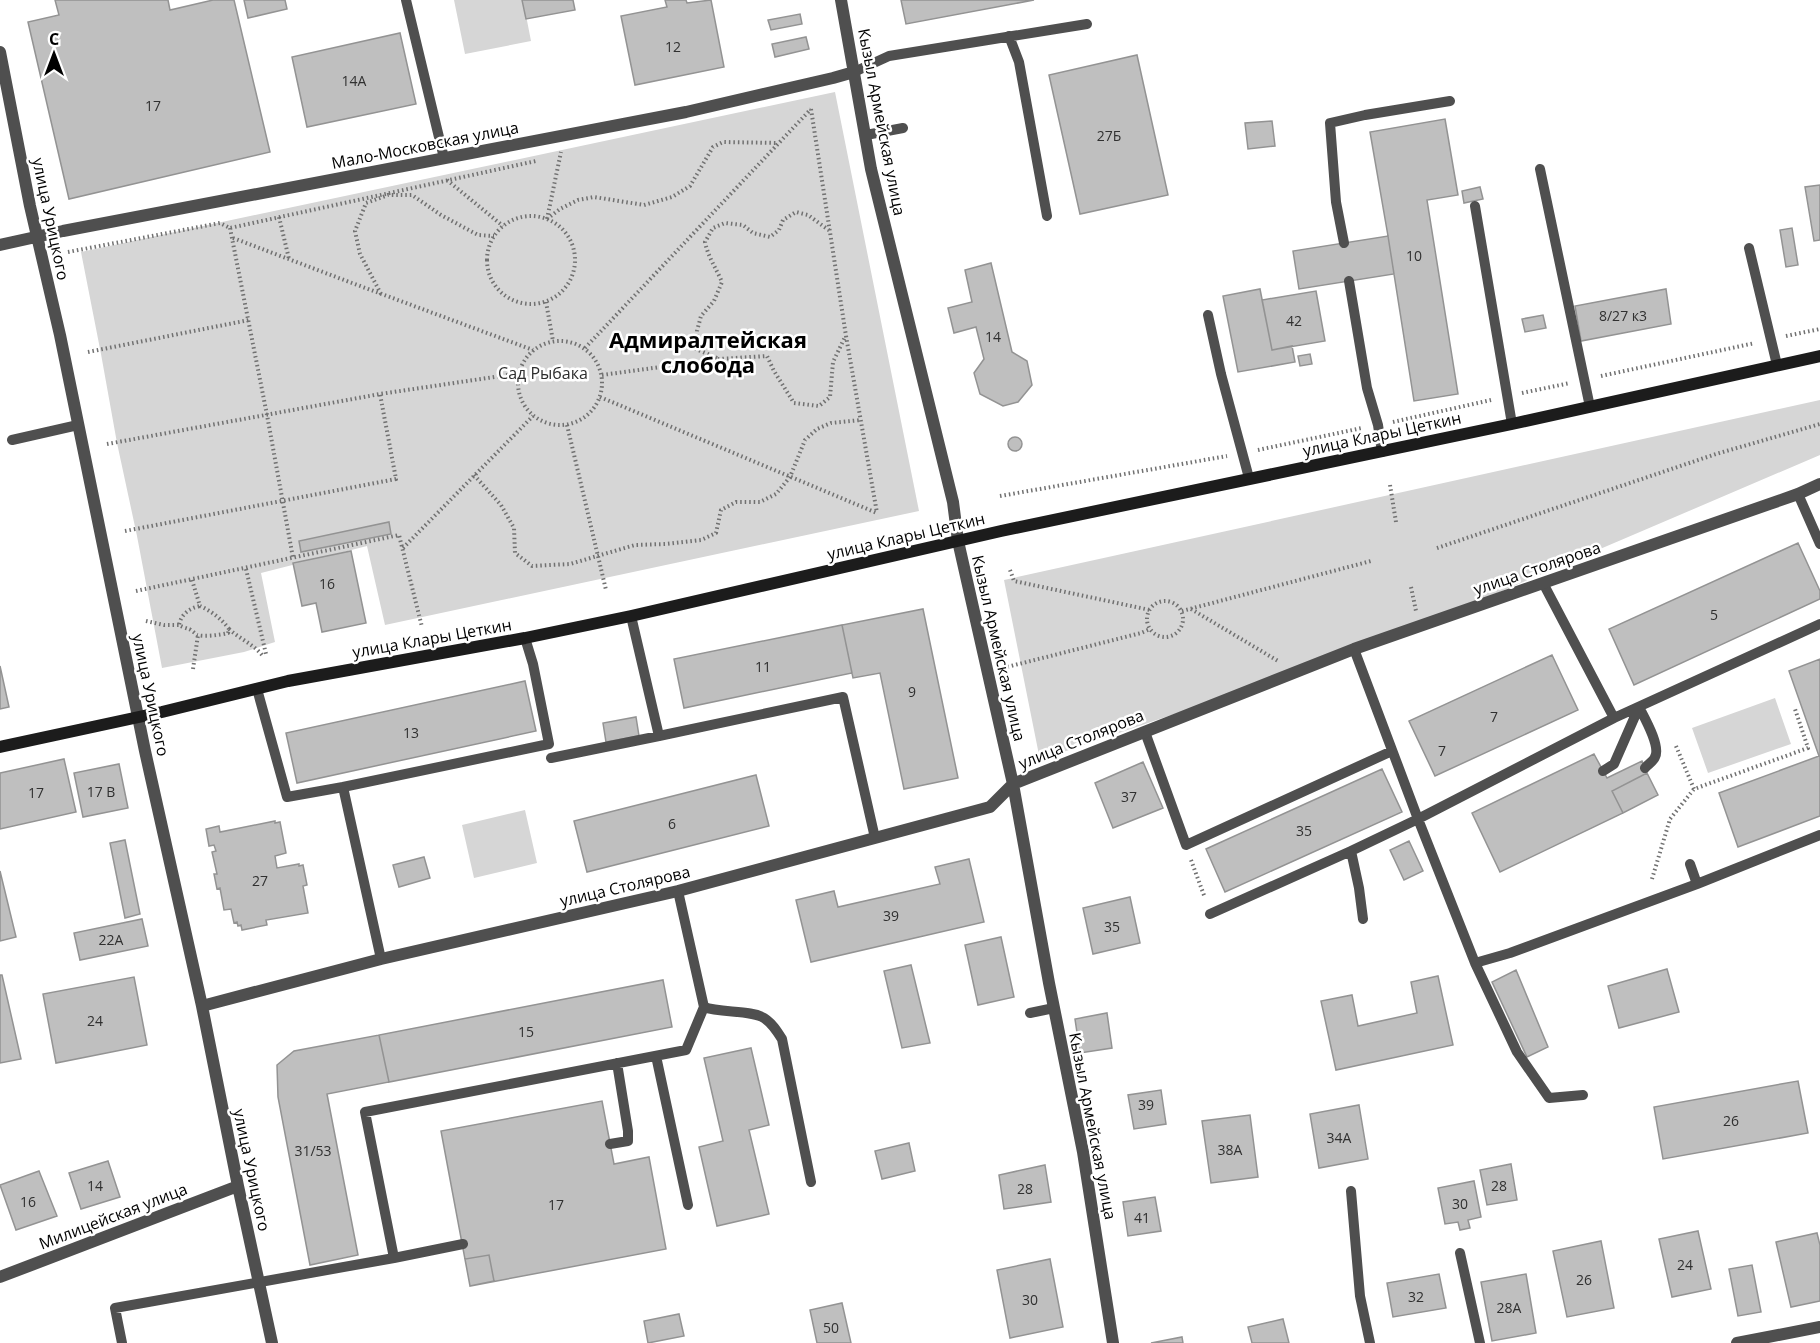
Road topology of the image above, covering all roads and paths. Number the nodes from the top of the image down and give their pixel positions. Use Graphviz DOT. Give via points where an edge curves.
graph roads {
  1 [pos="406,0"];
  2 [pos="841,0"];
  3 [pos="1087,24"];
  4 [pos="1009,36"];
  5 [pos="0,52"];
  6 [pos="854,72"];
  7 [pos="1450,101"];
  8 [pos="903,128"];
  9 [pos="866,135"];
  10 [pos="779,143"];
  11 [pos="444,158"];
  12 [pos="549,158"];
  13 [pos="537,161"];
  14 [pos="1540,169"];
  15 [pos="446,180"];
  16 [pos="1475,206"];
  17 [pos="1047,216"];
  18 [pos="279,217"];
  19 [pos="547,219"];
  20 [pos="503,226"];
  21 [pos="230,228"];
  22 [pos="830,232"];
  23 [pos="494,236"];
  24 [pos="38,237"];
  25 [pos="232,237"];
  26 [pos="1344,243"];
  27 [pos="0,245"];
  28 [pos="1749,248"];
  29 [pos="68,252"];
  30 [pos="288,259"];
  31 [pos="1349,281"];
  32 [pos="381,294"];
  33 [pos="546,302"];
  34 [pos="1208,315"];
  35 [pos="249,320"];
  36 [pos="1820,328"];
  37 [pos="846,336"];
  38 [pos="1770,339"];
  39 [pos="553,341"];
  40 [pos="585,348"];
  41 [pos="533,350"];
  42 [pos="88,352"];
  43 [pos="1820,356"];
  44 [pos="719,359"];
  45 [pos="1777,365"];
  46 [pos="521,373"];
  47 [pos="602,375"];
  48 [pos="1584,380"];
  49 [pos="380,394"];
  50 [pos="1507,396"];
  51 [pos="600,397"];
  52 [pos="1590,407"];
  53 [pos="267,415"];
  54 [pos="533,416"];
  55 [pos="861,420"];
  56 [pos="1512,424"];
  57 [pos="1820,424"];
  58 [pos="78,425"];
  59 [pos="567,425"];
  60 [pos="1378,425"];
  61 [pos="12,440"];
  62 [pos="107,444"];
  63 [pos="1382,452"];
  64 [pos="1244,453"];
  65 [pos="474,475"];
  66 [pos="790,477"];
  67 [pos="1249,478"];
  68 [pos="1820,484"];
  69 [pos="1390,485"];
  70 [pos="1798,494"];
  71 [pos="1000,496"];
  72 [pos="283,500"];
  73 [pos="1396,522"];
  74 [pos="125,531"];
  75 [pos="958,541"];
  76 [pos="1820,544"];
  77 [pos="403,548"];
  78 [pos="1437,548"];
  79 [pos="599,555"];
  80 [pos="293,558"];
  81 [pos="1371,561"];
  82 [pos="246,569"];
  83 [pos="1010,570"];
  84 [pos="192,580"];
  85 [pos="1543,583"];
  86 [pos="606,590"];
  87 [pos="136,591"];
  88 [pos="200,606"];
  89 [pos="1191,609"];
  90 [pos="1150,610"];
  91 [pos="1182,611"];
  92 [pos="631,616"];
  93 [pos="146,621"];
  94 [pos="1820,624"];
  95 [pos="179,626"];
  96 [pos="422,627"];
  97 [pos="229,629"];
  98 [pos="1150,629"];
  99 [pos="198,635"];
  100 [pos="525,638"];
  101 [pos="1354,649"];
  102 [pos="193,669"];
  103 [pos="987,672"];
  104 [pos="1297,672"];
  105 [pos="257,689"];
  106 [pos="1639,706"];
  107 [pos="1795,709"];
  108 [pos="138,717"];
  109 [pos="1614,718"];
  110 [pos="1145,732"];
  111 [pos="659,736"];
  112 [pos="1676,746"];
  113 [pos="0,747"];
  114 [pos="1392,751"];
  115 [pos="551,758"];
  116 [pos="1645,768"];
  117 [pos="1603,771"];
  118 [pos="1013,784"];
  119 [pos="343,787"];
  120 [pos="1694,789"];
  121 [pos="1418,819"];
  122 [pos="1820,835"];
  123 [pos="875,838"];
  124 [pos="1186,845"];
  125 [pos="1351,850"];
  126 [pos="1690,864"];
  127 [pos="1652,879"];
  128 [pos="1697,884"];
  129 [pos="678,891"];
  130 [pos="1210,914"];
  131 [pos="1363,919"];
  132 [pos="381,959"];
  133 [pos="1475,963"];
  134 [pos="202,1006"];
  135 [pos="704,1007"];
  136 [pos="1054,1008"];
  137 [pos="1030,1013"];
  138 [pos="656,1056"];
  139 [pos="617,1063"];
  140 [pos="1582,1095"];
  141 [pos="610,1144"];
  142 [pos="811,1182"];
  143 [pos="238,1186"];
  144 [pos="1351,1191"];
  145 [pos="688,1206"];
  146 [pos="462,1244"];
  147 [pos="1460,1253"];
  148 [pos="394,1258"];
  149 [pos="0,1277"];
  150 [pos="258,1282"];
  151 [pos="1820,1327"];
  152 [pos="122,1343"];
  153 [pos="272,1343"];
  154 [pos="1113,1343"];
  155 [pos="1370,1343"];
  156 [pos="1480,1343"];
  157 [pos="1737,1343"];
  1 -- 11 [label="lane"];
  2 -- 6 [label="street, Кызыл Армейская улица"];
  3 -- 4 [label="lane"];
  4 -- 6 [label="lane" via="889,56"];
  4 -- 17 [label="lane" via="1019,62"];
  5 -- 24 [label="street, улица Урицкого"];
  6 -- 9 [label="street, Кызыл Армейская улица"];
  6 -- 11 [label="street, Мало-Московская улица" via="686,112"];
  7 -- 26 [label="lane" via="1330,123 1336,202"];
  8 -- 9 [label="lane"];
  9 -- 75 [label="street, Кызыл Армейская улица" via="871,169 954,501"];
  10 -- 19 [label="path" via="723,142 713,147 690,186 672,196 645,205 594,197 578,200"];
  10 -- 22 [label="path" via="811,109"];
  10 -- 40 [label="path"];
  11 -- 24 [label="street, Мало-Московская улица"];
  12 -- 19 [label="path" via="560,156"];
  13 -- 15 [label="path"];
  14 -- 48 [label="lane"];
  15 -- 18 [label="path"];
  15 -- 20 [label="path"];
  16 -- 50 [label="lane"];
  18 -- 21 [label="path"];
  18 -- 30 [label="path"];
  19 -- 20 [label="path" via="531,216"];
  19 -- 33 [label="path" via="562,229 572,244 575,261 571,278 561,292"];
  20 -- 23 [label="path"];
  21 -- 25 [label="path"];
  21 -- 29 [label="path" via="220,222"];
  22 -- 37 [label="path"];
  22 -- 44 [label="path" via="808,215 796,212 783,220 770,237 725,222 713,228 705,242 722,282 714,301 701,316 696,349"];
  23 -- 32 [label="path" via="478,236 412,195 388,195 366,203 355,231 360,254"];
  23 -- 33 [label="path" via="487,253 488,271 496,288 510,300"];
  24 -- 27 [label="street, Мало-Московская улица"];
  24 -- 58 [label="street, улица Урицкого"];
  25 -- 30 [label="path"];
  25 -- 35 [label="path"];
  28 -- 38 [label="lane"];
  30 -- 32 [label="path"];
  31 -- 60 [label="lane" via="1367,388"];
  32 -- 41 [label="path"];
  33 -- 39 [label="path"];
  34 -- 64 [label="lane"];
  35 -- 42 [label="path"];
  35 -- 53 [label="path"];
  36 -- 38 [label="path"];
  37 -- 44 [label="path" via="833,362 830,397 819,406 794,403 767,356"];
  37 -- 55 [label="path"];
  38 -- 45 [label="lane"];
  38 -- 48 [label="path"];
  39 -- 40 [label="path" via="570,341"];
  39 -- 41 [label="path"];
  40 -- 47 [label="path"];
  41 -- 46 [label="path" via="523,361 518,375"];
  43 -- 45 [label="main road, улица Клары Цеткин"];
  44 -- 47 [label="path"];
  45 -- 52 [label="main road, улица Клары Цеткин"];
  46 -- 49 [label="path"];
  46 -- 54 [label="path" via="518,390"];
  47 -- 51 [label="path"];
  48 -- 50 [label="path"];
  48 -- 52 [label="lane"];
  49 -- 53 [label="path"];
  49 -- 72 [label="path" via="396,479"];
  50 -- 56 [label="lane"];
  50 -- 60 [label="path"];
  51 -- 59 [label="path" via="588,415"];
  51 -- 66 [label="path"];
  52 -- 56 [label="main road, улица Клары Цеткин"];
  53 -- 62 [label="path"];
  53 -- 72 [label="path"];
  54 -- 59 [label="path" via="549,424"];
  54 -- 65 [label="path"];
  55 -- 66 [label="path" via="816,429 805,440"];
  55 -- 66 [label="path" via="878,513"];
  56 -- 63 [label="main road, улица Клары Цеткин"];
  57 -- 78 [label="path" via="1716,454"];
  58 -- 61 [label="lane"];
  58 -- 108 [label="street, улица Урицкого"];
  59 -- 79 [label="path"];
  60 -- 63 [label="lane"];
  60 -- 64 [label="path"];
  63 -- 67 [label="main road, улица Клары Цеткин"];
  64 -- 67 [label="lane"];
  64 -- 71 [label="path"];
  65 -- 77 [label="path"];
  65 -- 79 [label="path" via="501,505 514,528 516,553 532,566 570,564"];
  66 -- 79 [label="path" via="776,494 760,501 736,501 721,510 716,533 701,540 634,545"];
  67 -- 75 [label="main road, улица Клары Цеткин"];
  68 -- 70 [label="street, улица Столярова"];
  69 -- 73 [label="path"];
  70 -- 76 [label="lane"];
  70 -- 85 [label="street, улица Столярова"];
  72 -- 74 [label="path"];
  72 -- 80 [label="path"];
  75 -- 92 [label="main road, улица Клары Цеткин"];
  75 -- 103 [label="street, Кызыл Армейская улица"];
  77 -- 80 [label="path" via="399,535"];
  77 -- 96 [label="path"];
  79 -- 86 [label="path"];
  80 -- 82 [label="path"];
  81 -- 89 [label="path"];
  82 -- 84 [label="path"];
  82 -- 97 [label="path" via="264,654"];
  83 -- 90 [label="path" via="1014,581"];
  84 -- 87 [label="path"];
  84 -- 88 [label="path"];
  85 -- 101 [label="street, улица Столярова"];
  85 -- 109 [label="lane"];
  88 -- 95 [label="path" via="188,611"];
  88 -- 97 [label="path"];
  89 -- 91 [label="path"];
  89 -- 104 [label="path"];
  90 -- 91 [label="path" via="1166,601"];
  90 -- 98 [label="path"];
  91 -- 98 [label="path" via="1184,622 1175,635 1159,636"];
  92 -- 100 [label="main road, улица Клары Цеткин"];
  92 -- 111 [label="lane"];
  93 -- 95 [label="path"];
  94 -- 106 [label="lane"];
  95 -- 99 [label="path"];
  97 -- 99 [label="path" via="224,634"];
  98 -- 103 [label="path"];
  99 -- 102 [label="path"];
  100 -- 105 [label="main road, улица Клары Цеткин"];
  100 -- 119 [label="lane" via="549,744"];
  101 -- 104 [label="street, улица Столярова"];
  101 -- 114 [label="lane"];
  103 -- 118 [label="street, Кызыл Армейская улица"];
  104 -- 110 [label="street, улица Столярова"];
  105 -- 108 [label="main road, улица Клары Цеткин"];
  105 -- 119 [label="lane" via="287,797"];
  106 -- 109 [label="lane"];
  106 -- 116 [label="lane" via="1656,750 1656,757"];
  106 -- 117 [label="lane" via="1614,764"];
  107 -- 120 [label="path" via="1808,748"];
  108 -- 113 [label="main road, улица Клары Цеткин"];
  108 -- 134 [label="street, улица Урицкого"];
  109 -- 121 [label="lane"];
  110 -- 118 [label="street, улица Столярова"];
  110 -- 124 [label="lane"];
  111 -- 115 [label="lane"];
  111 -- 123 [label="lane" via="843,697"];
  112 -- 120 [label="path"];
  114 -- 121 [label="lane"];
  114 -- 124 [label="lane"];
  118 -- 123 [label="street, улица Столярова" via="990,807"];
  118 -- 136 [label="street, Кызыл Армейская улица"];
  119 -- 132 [label="lane"];
  120 -- 127 [label="path" via="1670,819"];
  121 -- 125 [label="lane"];
  121 -- 133 [label="lane"];
  122 -- 128 [label="lane"];
  123 -- 129 [label="street, улица Столярова"];
  124 -- 130 [label="path"];
  125 -- 130 [label="lane"];
  125 -- 131 [label="lane"];
  126 -- 128 [label="lane"];
  128 -- 133 [label="lane"];
  129 -- 132 [label="street, улица Столярова"];
  129 -- 135 [label="lane"];
  132 -- 134 [label="street, улица Столярова"];
  133 -- 140 [label="lane" via="1517,1052 1549,1098"];
  134 -- 143 [label="street, улица Урицкого"];
  135 -- 138 [label="lane" via="686,1050"];
  135 -- 142 [label="lane" via="763,1017 774,1026 782,1040"];
  136 -- 137 [label="lane"];
  136 -- 154 [label="street, Кызыл Армейская улица" via="1083,1152"];
  138 -- 139 [label="lane"];
  138 -- 145 [label="lane"];
  139 -- 141 [label="lane" via="628,1141"];
  139 -- 148 [label="lane" via="365,1112"];
  143 -- 149 [label="street, Милицейская улица"];
  143 -- 150 [label="street, улица Урицкого"];
  144 -- 155 [label="lane" via="1360,1296"];
  146 -- 148 [label="lane"];
  147 -- 156 [label="lane"];
  148 -- 150 [label="lane"];
  150 -- 152 [label="lane" via="114,1308"];
  150 -- 153 [label="street, улица Урицкого"];
  151 -- 157 [label="street"];
}
